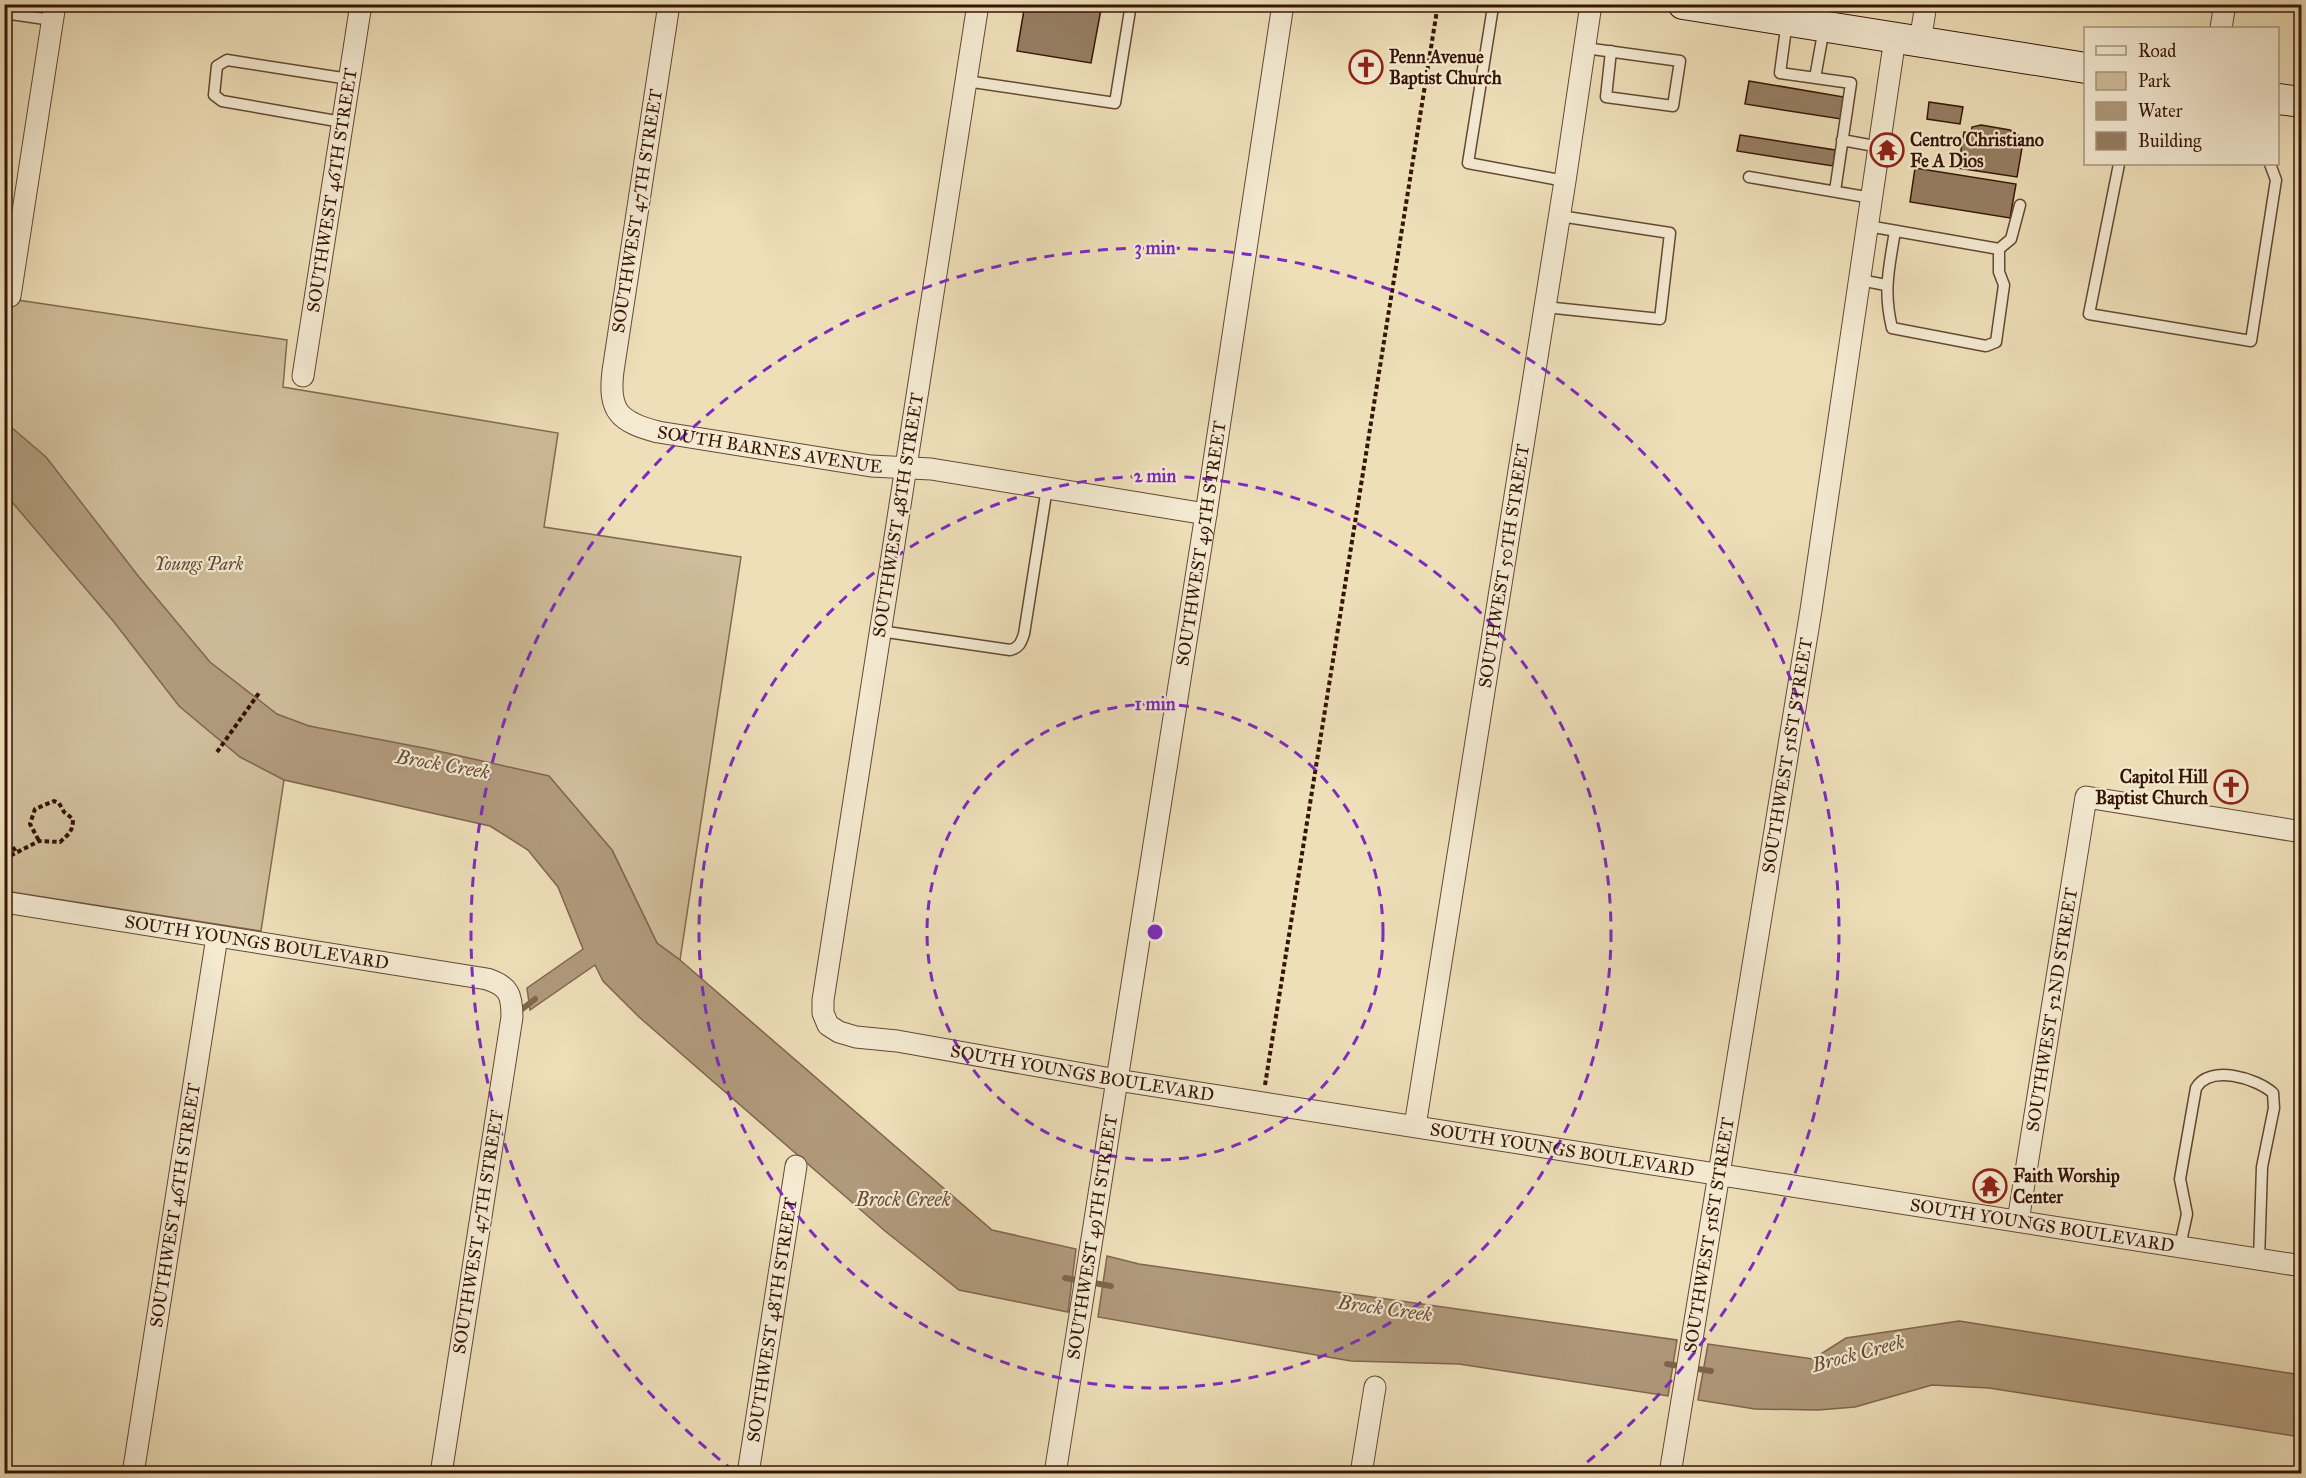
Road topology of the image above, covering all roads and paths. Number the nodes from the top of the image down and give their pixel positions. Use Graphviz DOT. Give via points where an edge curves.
graph roads {
  1 [pos="361,4"];
  2 [pos="669,4"];
  3 [pos="978,4"];
  4 [pos="1131,4"];
  5 [pos="1283,4"];
  6 [pos="1438,4"];
  7 [pos="1495,4"];
  8 [pos="1591,4"];
  9 [pos="1683,4"];
  10 [pos="1926,4"];
  11 [pos="2225,4"];
  12 [pos="54,12"];
  13 [pos="4,13"];
  14 [pos="1787,21"];
  15 [pos="1825,27"];
  16 [pos="2221,27"];
  17 [pos="1908,40"];
  18 [pos="1585,48"];
  19 [pos="1611,51"];
  20 [pos="2084,68"];
  21 [pos="1815,78"];
  22 [pos="349,79"];
  23 [pos="966,81"];
  24 [pos="2279,99"];
  25 [pos="2301,102"];
  26 [pos="342,122"];
  27 [pos="1842,140"];
  28 [pos="1880,147"];
  29 [pos="2118,165"];
  30 [pos="2270,165"];
  31 [pos="1749,177"];
  32 [pos="1565,181"];
  33 [pos="1835,191"];
  34 [pos="1872,198"];
  35 [pos="2020,205"];
  36 [pos="1560,216"];
  37 [pos="1868,226"];
  38 [pos="1895,231"];
  39 [pos="1999,249"];
  40 [pos="1860,280"];
  41 [pos="1886,285"];
  42 [pos="10,296"];
  43 [pos="1545,307"];
  44 [pos="303,376"];
  45 [pos="620,416"];
  46 [pos="906,468"];
  47 [pos="1047,488"];
  48 [pos="1206,514"];
  49 [pos="880,631"];
  50 [pos="259,693"];
  51 [pos="217,752"];
  52 [pos="2301,832"];
  53 [pos="4,835"];
  54 [pos="39,841"];
  55 [pos="16,854"];
  56 [pos="4,859"];
  57 [pos="4,902"];
  58 [pos="217,937"];
  59 [pos="507,991"];
  60 [pos="828,1024"];
  61 [pos="1117,1080"];
  62 [pos="1263,1101"];
  63 [pos="1415,1126"];
  64 [pos="796,1166"];
  65 [pos="1718,1174"];
  66 [pos="2018,1221"];
  67 [pos="2180,1246"];
  68 [pos="2259,1260"];
  69 [pos="2301,1266"];
  70 [pos="1375,1387"];
  71 [pos="133,1473"];
  72 [pos="441,1473"];
  73 [pos="748,1473"];
  74 [pos="1055,1473"];
  75 [pos="1361,1473"];
  76 [pos="1670,1473"];
  1 -- 22 [label="street, SOUTHWEST 46TH STREET"];
  2 -- 45 [label="street, SOUTHWEST 47TH STREET" via="613,371 611,390"];
  3 -- 23 [label="street, SOUTHWEST 48TH STREET"];
  4 -- 23 [label="lane" via="1115,103"];
  5 -- 48 [label="street, SOUTHWEST 49TH STREET"];
  6 -- 62 [label="path"];
  7 -- 32 [label="lane" via="1468,163"];
  8 -- 18 [label="street, SOUTHWEST 50TH STREET"];
  9 -- 14 [label="main road"];
  10 -- 17 [label="street, SOUTHWEST 51ST STREET"];
  11 -- 16 [label="street"];
  12 -- 13 [label="lane"];
  12 -- 42 [label="street"];
  14 -- 15 [label="main road"];
  14 -- 21 [label="lane" via="1780,73"];
  15 -- 17 [label="main road"];
  15 -- 21 [label="lane"];
  17 -- 20 [label="main road"];
  17 -- 28 [label="street, SOUTHWEST 51ST STREET"];
  18 -- 19 [label="lane"];
  18 -- 32 [label="street, SOUTHWEST 50TH STREET"];
  19 -- 19 [label="lane" via="1680,60 1673,106 1606,97"];
  21 -- 27 [label="lane" via="1851,83"];
  22 -- 26 [label="street, SOUTHWEST 46TH STREET"];
  22 -- 26 [label="lane" via="227,60 217,66 214,94 222,101"];
  23 -- 46 [label="street, SOUTHWEST 48TH STREET"];
  24 -- 25 [label="main road"];
  26 -- 44 [label="street, SOUTHWEST 46TH STREET"];
  27 -- 28 [label="lane"];
  27 -- 33 [label="lane"];
  28 -- 34 [label="street, SOUTHWEST 51ST STREET"];
  29 -- 30 [label="lane" via="2089,314 2251,341 2276,180"];
  31 -- 33 [label="lane"];
  32 -- 36 [label="street, SOUTHWEST 50TH STREET"];
  33 -- 34 [label="lane"];
  34 -- 37 [label="street, SOUTHWEST 51ST STREET"];
  35 -- 39 [label="lane" via="2011,238"];
  36 -- 43 [label="street, SOUTHWEST 50TH STREET"];
  36 -- 43 [label="lane" via="1670,232 1660,319"];
  37 -- 38 [label="lane"];
  37 -- 40 [label="street, SOUTHWEST 51ST STREET"];
  38 -- 39 [label="lane"];
  38 -- 41 [label="lane"];
  39 -- 41 [label="lane" via="1999,272 2004,285 1996,342 1986,345 1892,328"];
  40 -- 41 [label="lane"];
  40 -- 65 [label="street, SOUTHWEST 51ST STREET" via="1811,610"];
  43 -- 63 [label="street, SOUTHWEST 50TH STREET"];
  45 -- 46 [label="street, SOUTH BARNES AVENUE" via="640,428 658,432 871,466"];
  46 -- 47 [label="street, SOUTH BARNES AVENUE"];
  46 -- 49 [label="street, SOUTHWEST 48TH STREET"];
  47 -- 48 [label="street, SOUTH BARNES AVENUE"];
  47 -- 49 [label="lane" via="1024,634 1017,648"];
  48 -- 61 [label="street, SOUTHWEST 49TH STREET"];
  49 -- 60 [label="street, SOUTHWEST 48TH STREET" via="823,1000"];
  50 -- 51 [label="path"];
  52 -- 66 [label="street, SOUTHWEST 52ND STREET" via="2086,797"];
  53 -- 55 [label="path"];
  54 -- 54 [label="path" via="60,842 73,828 73,819 54,801 33,813 30,824"];
  54 -- 55 [label="path"];
  55 -- 56 [label="path"];
  57 -- 58 [label="street, SOUTH YOUNGS BOULEVARD"];
  58 -- 59 [label="street, SOUTH YOUNGS BOULEVARD" via="487,979 500,983"];
  58 -- 71 [label="street, SOUTHWEST 46TH STREET"];
  59 -- 72 [label="street, SOUTHWEST 47TH STREET" via="512,1017"];
  60 -- 61 [label="street, SOUTH YOUNGS BOULEVARD" via="856,1037"];
  61 -- 62 [label="street, SOUTH YOUNGS BOULEVARD"];
  61 -- 74 [label="street, SOUTHWEST 49TH STREET"];
  62 -- 63 [label="street, SOUTH YOUNGS BOULEVARD"];
  63 -- 65 [label="street, SOUTH YOUNGS BOULEVARD"];
  64 -- 73 [label="street, SOUTHWEST 48TH STREET"];
  65 -- 66 [label="street, SOUTH YOUNGS BOULEVARD"];
  65 -- 76 [label="street, SOUTHWEST 51ST STREET"];
  66 -- 67 [label="street, SOUTH YOUNGS BOULEVARD"];
  67 -- 68 [label="street, SOUTH YOUNGS BOULEVARD"];
  67 -- 68 [label="lane" via="2187,1214 2180,1179 2196,1088 2200,1082 2218,1075 2243,1078 2263,1084 2273,1093 2274,1108 2262,1167"];
  68 -- 69 [label="street, SOUTH YOUNGS BOULEVARD"];
  70 -- 75 [label="street"];
}
